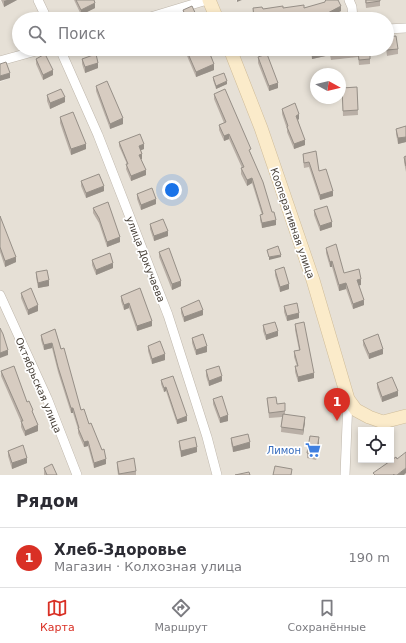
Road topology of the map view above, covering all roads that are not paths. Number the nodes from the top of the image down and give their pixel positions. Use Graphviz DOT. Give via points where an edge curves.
graph roads {
  1 [pos="38,0"];
  2 [pos="208,0"];
  3 [pos="349,0"];
  4 [pos="43,12"];
  5 [pos="168,12"];
  6 [pos="214,12"];
  7 [pos="352,12"];
  8 [pos="406,28"];
  9 [pos="394,29"];
  10 [pos="18,56"];
  11 [pos="63,56"];
  12 [pos="233,56"];
  13 [pos="0,61"];
  14 [pos="0,295"];
  15 [pos="348,399"];
  16 [pos="406,416"];
  17 [pos="77,475"];
  18 [pos="217,475"];
  19 [pos="345,475"];
  1 -- 4 [label="street"];
  2 -- 5 [label="street"];
  2 -- 6 [label="street"];
  3 -- 7 [label="street"];
  8 -- 9 [label="street"];
  10 -- 13 [label="street"];
  11 -- 18 [label="street, улица Докучаева" via="98,135 168,315"];
  12 -- 15 [label="street, Кооперативная улица" via="261,128 310,273"];
  14 -- 17 [label="street, Октябрьская улица" via="47,398"];
  15 -- 16 [label="street" via="356,410 383,422"];
  15 -- 19 [label="street"];
}
